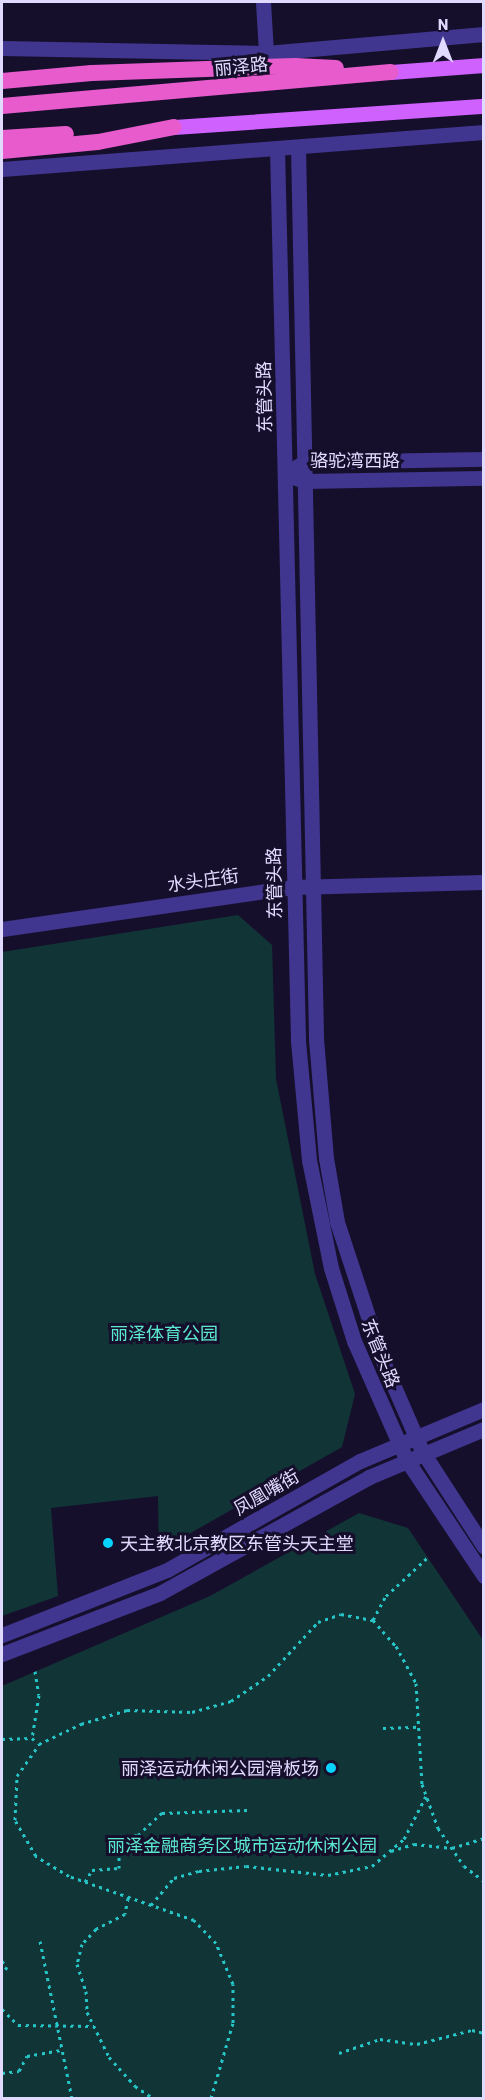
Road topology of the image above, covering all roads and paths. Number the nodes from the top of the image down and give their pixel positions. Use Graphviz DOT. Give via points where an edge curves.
graph roads {
  1 [pos="263,2"];
  2 [pos="483,34"];
  3 [pos="2,48"];
  4 [pos="266,53"];
  5 [pos="483,65"];
  6 [pos="2,69"];
  7 [pos="391,72"];
  8 [pos="92,73"];
  9 [pos="2,81"];
  10 [pos="2,106"];
  11 [pos="483,106"];
  12 [pos="174,127"];
  13 [pos="483,132"];
  14 [pos="2,138"];
  15 [pos="298,147"];
  16 [pos="277,148"];
  17 [pos="2,151"];
  18 [pos="2,170"];
  19 [pos="483,459"];
  20 [pos="305,462"];
  21 [pos="285,474"];
  22 [pos="483,478"];
  23 [pos="305,481"];
  24 [pos="483,882"];
  25 [pos="313,886"];
  26 [pos="293,887"];
  27 [pos="2,929"];
  28 [pos="483,1409"];
  29 [pos="483,1429"];
  30 [pos="415,1435"];
  31 [pos="398,1442"];
  32 [pos="422,1451"];
  33 [pos="406,1459"];
  34 [pos="483,1547"];
  35 [pos="427,1557"];
  36 [pos="483,1576"];
  37 [pos="373,1620"];
  38 [pos="2,1635"];
  39 [pos="2,1654"];
  40 [pos="35,1671"];
  41 [pos="419,1727"];
  42 [pos="383,1728"];
  43 [pos="32,1738"];
  44 [pos="2,1739"];
  45 [pos="39,1744"];
  46 [pos="426,1796"];
  47 [pos="247,1810"];
  48 [pos="483,1838"];
  49 [pos="452,1848"];
  50 [pos="389,1851"];
  51 [pos="483,1881"];
  52 [pos="85,1882"];
  53 [pos="128,1898"];
  54 [pos="152,1905"];
  55 [pos="40,1941"];
  56 [pos="2,1961"];
  57 [pos="2,1973"];
  58 [pos="2,2009"];
  59 [pos="94,2026"];
  60 [pos="57,2027"];
  61 [pos="483,2033"];
  62 [pos="62,2050"];
  63 [pos="339,2053"];
  64 [pos="2,2073"];
  65 [pos="72,2098"];
  66 [pos="153,2098"];
  67 [pos="211,2098"];
  1 -- 4 [label="street"];
  2 -- 4 [label="street, 丽泽路"];
  3 -- 4 [label="street, 丽泽路"];
  5 -- 7 [label="main road, 丽泽路"];
  6 -- 8 [label="highway"];
  7 -- 8 [label="highway" via="295,66"];
  7 -- 10 [label="highway, 丽泽路"];
  8 -- 9 [label="highway"];
  11 -- 12 [label="main road"];
  12 -- 14 [label="highway"];
  12 -- 17 [label="highway" via="98,142"];
  13 -- 15 [label="street"];
  15 -- 16 [label="street"];
  15 -- 20 [label="street, 东管头路"];
  16 -- 18 [label="street"];
  16 -- 21 [label="street, 东管头路"];
  19 -- 20 [label="street, 骆驼湾西路"];
  20 -- 21 [label="street, 骆驼湾西路"];
  20 -- 23 [label="street, 东管头路"];
  21 -- 23 [label="street, 骆驼湾西路"];
  21 -- 26 [label="street, 东管头路"];
  22 -- 23 [label="street, 骆驼湾西路"];
  23 -- 25 [label="street, 东管头路"];
  24 -- 25 [label="street, 水头庄街"];
  25 -- 26 [label="street, 水头庄街"];
  25 -- 30 [label="street, 东管头路" via="319,1099 335,1211 360,1301"];
  26 -- 27 [label="street, 水头庄街"];
  26 -- 31 [label="street, 东管头路" via="301,1082 321,1226 346,1319"];
  28 -- 30 [label="street, 凤凰嘴街"];
  29 -- 32 [label="street, 凤凰嘴街"];
  30 -- 31 [label="street, 凤凰嘴街"];
  30 -- 32 [label="street, 东管头路"];
  31 -- 33 [label="street, 东管头路"];
  31 -- 38 [label="street, 凤凰嘴街" via="167,1570"];
  32 -- 33 [label="street, 凤凰嘴街"];
  32 -- 34 [label="street, 东管头路"];
  33 -- 36 [label="street, 东管头路"];
  33 -- 39 [label="street, 凤凰嘴街" via="160,1593"];
  35 -- 37 [label="path" via="386,1596"];
  37 -- 41 [label="path" via="396,1646 416,1683"];
  37 -- 45 [label="path" via="340,1614 318,1622 268,1676 231,1701 192,1712 127,1710 81,1724"];
  40 -- 43 [label="path" via="39,1695"];
  41 -- 42 [label="path"];
  41 -- 46 [label="path"];
  43 -- 44 [label="path"];
  43 -- 45 [label="path"];
  45 -- 52 [label="path" via="17,1776 15,1820 36,1856"];
  46 -- 49 [label="path" via="438,1828"];
  46 -- 50 [label="path" via="404,1839"];
  47 -- 52 [label="path" via="162,1814 138,1835 119,1836 119,1868 92,1870"];
  48 -- 49 [label="path"];
  49 -- 50 [label="path" via="414,1844"];
  49 -- 51 [label="path" via="464,1866"];
  50 -- 54 [label="path" via="372,1866 328,1875 246,1866 199,1870 174,1878"];
  52 -- 53 [label="path"];
  53 -- 54 [label="path"];
  53 -- 59 [label="path" via="125,1914 96,1929 82,1944 76,1964"];
  54 -- 67 [label="path" via="194,1920 216,1943 234,1984 232,2023"];
  55 -- 60 [label="path"];
  56 -- 57 [label="path" via="7,1966"];
  58 -- 60 [label="path" via="18,2025"];
  59 -- 60 [label="path"];
  59 -- 66 [label="path" via="109,2057 135,2086"];
  60 -- 62 [label="path"];
  61 -- 63 [label="path" via="472,2030 417,2044 380,2038"];
  62 -- 64 [label="path" via="27,2056 19,2071"];
  62 -- 65 [label="path"];
}
